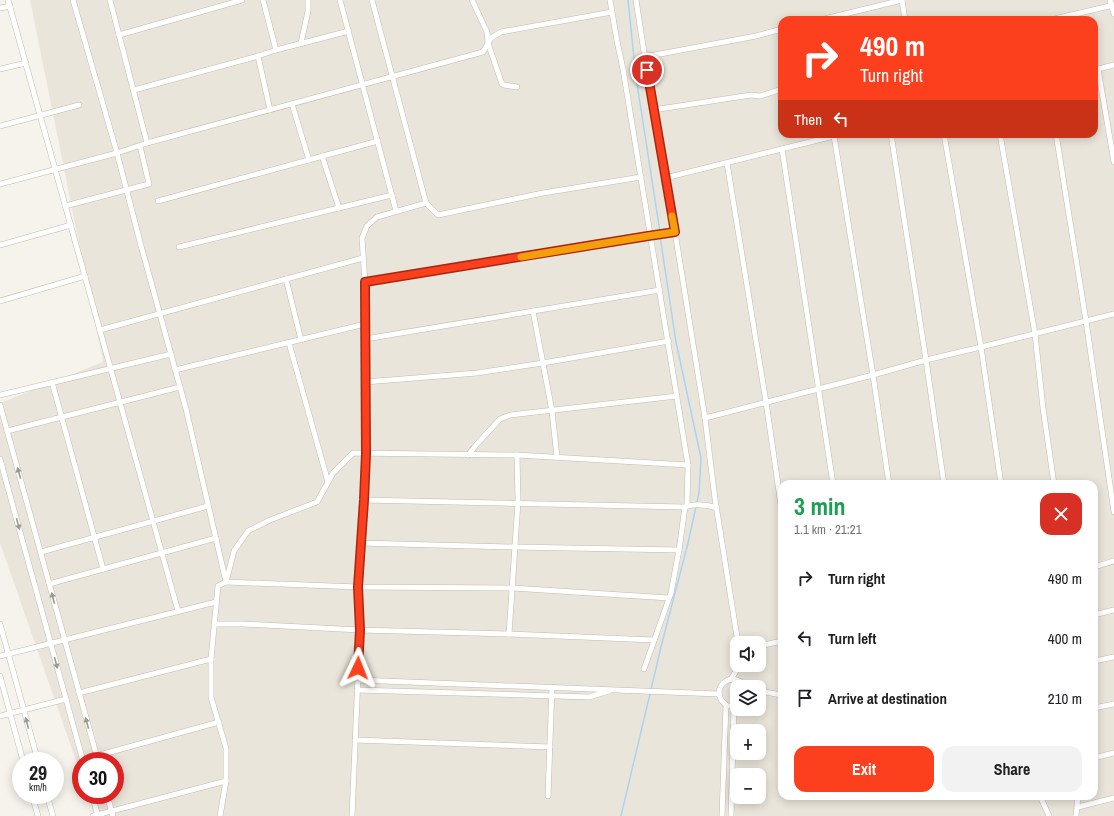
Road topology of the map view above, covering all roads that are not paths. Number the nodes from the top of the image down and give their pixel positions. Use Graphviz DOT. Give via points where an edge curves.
graph roads {
  1 [pos="8,0"];
  2 [pos="73,0"];
  3 [pos="110,0"];
  4 [pos="242,0"];
  5 [pos="263,0"];
  6 [pos="308,0"];
  7 [pos="340,0"];
  8 [pos="372,0"];
  9 [pos="472,0"];
  10 [pos="610,0"];
  11 [pos="636,0"];
  12 [pos="902,0"];
  13 [pos="1112,4"];
  14 [pos="10,6"];
  15 [pos="0,8"];
  16 [pos="612,12"];
  17 [pos="1114,14"];
  18 [pos="836,16"];
  19 [pos="904,16"];
  20 [pos="1066,16"];
  21 [pos="778,30"];
  22 [pos="349,31"];
  23 [pos="119,35"];
  24 [pos="301,43"];
  25 [pos="488,43"];
  26 [pos="276,50"];
  27 [pos="258,56"];
  28 [pos="644,57"];
  29 [pos="26,63"];
  30 [pos="1114,65"];
  31 [pos="0,69"];
  32 [pos="1098,69"];
  33 [pos="392,77"];
  34 [pos="1098,79"];
  35 [pos="363,85"];
  36 [pos="517,86"];
  37 [pos="134,90"];
  38 [pos="778,90"];
  39 [pos="292,104"];
  40 [pos="78,105"];
  41 [pos="270,110"];
  42 [pos="653,110"];
  43 [pos="40,115"];
  44 [pos="0,126"];
  45 [pos="826,138"];
  46 [pos="834,138"];
  47 [pos="892,138"];
  48 [pos="945,138"];
  49 [pos="1001,138"];
  50 [pos="1057,138"];
  51 [pos="378,141"];
  52 [pos="147,143"];
  53 [pos="140,146"];
  54 [pos="782,149"];
  55 [pos="117,153"];
  56 [pos="322,156"];
  57 [pos="309,160"];
  58 [pos="1114,162"];
  59 [pos="727,163"];
  60 [pos="55,169"];
  61 [pos="641,177"];
  62 [pos="666,178"];
  63 [pos="0,184"];
  64 [pos="126,190"];
  65 [pos="392,195"];
  66 [pos="158,201"];
  67 [pos="426,203"];
  68 [pos="65,206"];
  69 [pos="339,208"];
  70 [pos="396,211"];
  71 [pos="71,225"];
  72 [pos="675,232"];
  73 [pos="652,235"];
  74 [pos="0,245"];
  75 [pos="179,247"];
  76 [pos="363,258"];
  77 [pos="85,276"];
  78 [pos="286,280"];
  79 [pos="365,282"];
  80 [pos="660,290"];
  81 [pos="0,301"];
  82 [pos="532,311"];
  83 [pos="160,314"];
  84 [pos="1114,314"];
  85 [pos="1086,321"];
  86 [pos="365,324"];
  87 [pos="100,330"];
  88 [pos="1035,334"];
  89 [pos="365,339"];
  90 [pos="301,340"];
  91 [pos="669,341"];
  92 [pos="289,343"];
  93 [pos="981,347"];
  94 [pos="171,354"];
  95 [pos="926,360"];
  96 [pos="543,364"];
  97 [pos="110,368"];
  98 [pos="175,370"];
  99 [pos="873,375"];
  100 [pos="52,382"];
  101 [pos="365,382"];
  102 [pos="180,387"];
  103 [pos="820,388"];
  104 [pos="0,395"];
  105 [pos="677,396"];
  106 [pos="120,402"];
  107 [pos="766,402"];
  108 [pos="0,405"];
  109 [pos="552,411"];
  110 [pos="62,417"];
  111 [pos="705,418"];
  112 [pos="7,431"];
  113 [pos="366,454"];
  114 [pos="468,455"];
  115 [pos="517,456"];
  116 [pos="557,457"];
  117 [pos="0,459"];
  118 [pos="688,465"];
  119 [pos="832,480"];
  120 [pos="888,480"];
  121 [pos="943,480"];
  122 [pos="1000,480"];
  123 [pos="1053,480"];
  124 [pos="328,482"];
  125 [pos="778,484"];
  126 [pos="364,500"];
  127 [pos="518,502"];
  128 [pos="208,506"];
  129 [pos="688,506"];
  130 [pos="717,508"];
  131 [pos="1114,512"];
  132 [pos="153,521"];
  133 [pos="94,537"];
  134 [pos="216,538"];
  135 [pos="360,543"];
  136 [pos="514,547"];
  137 [pos="679,550"];
  138 [pos="41,552"];
  139 [pos="162,553"];
  140 [pos="1114,561"];
  141 [pos="1098,566"];
  142 [pos="103,569"];
  143 [pos="226,582"];
  144 [pos="49,584"];
  145 [pos="358,587"];
  146 [pos="512,588"];
  147 [pos="669,598"];
  148 [pos="216,602"];
  149 [pos="1114,610"];
  150 [pos="178,611"];
  151 [pos="1098,614"];
  152 [pos="0,624"];
  153 [pos="214,624"];
  154 [pos="360,630"];
  155 [pos="509,634"];
  156 [pos="737,636"];
  157 [pos="64,640"];
  158 [pos="654,640"];
  159 [pos="778,642"];
  160 [pos="51,644"];
  161 [pos="766,644"];
  162 [pos="8,654"];
  163 [pos="0,656"];
  164 [pos="1114,657"];
  165 [pos="211,659"];
  166 [pos="1098,660"];
  167 [pos="644,669"];
  168 [pos="735,672"];
  169 [pos="0,676"];
  170 [pos="731,679"];
  171 [pos="358,680"];
  172 [pos="738,680"];
  173 [pos="552,687"];
  174 [pos="357,690"];
  175 [pos="613,690"];
  176 [pos="766,692"];
  177 [pos="79,693"];
  178 [pos="719,694"];
  179 [pos="778,694"];
  180 [pos="552,696"];
  181 [pos="66,699"];
  182 [pos="1114,704"];
  183 [pos="726,705"];
  184 [pos="730,707"];
  185 [pos="1098,707"];
  186 [pos="24,710"];
  187 [pos="10,714"];
  188 [pos="0,716"];
  189 [pos="736,716"];
  190 [pos="219,722"];
  191 [pos="354,740"];
  192 [pos="550,747"];
  193 [pos="21,752"];
  194 [pos="36,752"];
  195 [pos="81,752"];
  196 [pos="95,752"];
  197 [pos="117,752"];
  198 [pos="1114,753"];
  199 [pos="1098,757"];
  200 [pos="226,781"];
  201 [pos="548,796"];
  202 [pos="1114,798"];
  203 [pos="1042,800"];
  204 [pos="1078,800"];
  205 [pos="35,804"];
  206 [pos="50,804"];
  207 [pos="94,804"];
  208 [pos="109,804"];
  209 [pos="1078,807"];
  210 [pos="112,814"];
  211 [pos="38,816"];
  212 [pos="53,816"];
  213 [pos="96,816"];
  214 [pos="220,816"];
  215 [pos="352,816"];
  216 [pos="722,816"];
  217 [pos="731,816"];
  218 [pos="1049,816"];
  219 [pos="1076,816"];
  1 -- 14 [label="street"];
  2 -- 55 [label="street"];
  3 -- 23 [label="street"];
  4 -- 23 [label="street"];
  5 -- 26 [label="street"];
  6 -- 24 [label="street"];
  7 -- 22 [label="street"];
  8 -- 33 [label="street"];
  9 -- 25 [label="street" via="487,32"];
  10 -- 16 [label="street"];
  11 -- 28 [label="street"];
  12 -- 18 [label="street"];
  12 -- 19 [label="street"];
  13 -- 17 [label="street"];
  13 -- 20 [label="street"];
  14 -- 15 [label="street"];
  14 -- 29 [label="street"];
  16 -- 25 [label="street" via="501,32"];
  16 -- 61 [label="street"];
  21 -- 28 [label="street"];
  22 -- 24 [label="street"];
  22 -- 35 [label="street"];
  23 -- 37 [label="street"];
  24 -- 26 [label="street"];
  25 -- 33 [label="street" via="483,52"];
  25 -- 36 [label="street" via="502,84"];
  26 -- 27 [label="street"];
  27 -- 37 [label="street"];
  27 -- 41 [label="street"];
  28 -- 42 [label="street"];
  29 -- 31 [label="street"];
  29 -- 43 [label="street"];
  30 -- 32 [label="street"];
  33 -- 35 [label="street"];
  33 -- 67 [label="street"];
  34 -- 58 [label="street"];
  35 -- 39 [label="street"];
  35 -- 51 [label="street"];
  37 -- 52 [label="street"];
  38 -- 42 [label="street" via="760,96 751,94"];
  39 -- 41 [label="street"];
  39 -- 57 [label="street"];
  40 -- 43 [label="street"];
  41 -- 52 [label="street"];
  42 -- 62 [label="street"];
  43 -- 44 [label="street"];
  43 -- 60 [label="street"];
  45 -- 54 [label="street"];
  46 -- 99 [label="street"];
  47 -- 95 [label="street"];
  48 -- 93 [label="street"];
  49 -- 88 [label="street"];
  50 -- 85 [label="street"];
  51 -- 56 [label="street"];
  51 -- 65 [label="street"];
  52 -- 53 [label="street"];
  53 -- 55 [label="street"];
  53 -- 64 [label="street" via="149,184"];
  54 -- 59 [label="street"];
  54 -- 103 [label="street"];
  55 -- 60 [label="street"];
  55 -- 64 [label="street"];
  56 -- 57 [label="street"];
  56 -- 69 [label="street"];
  57 -- 66 [label="street"];
  59 -- 62 [label="street"];
  59 -- 107 [label="street"];
  60 -- 63 [label="street"];
  60 -- 68 [label="street"];
  61 -- 67 [label="street" via="543,192 438,215"];
  61 -- 73 [label="street"];
  62 -- 72 [label="street"];
  64 -- 68 [label="street"];
  64 -- 83 [label="street"];
  65 -- 69 [label="street"];
  65 -- 70 [label="street"];
  67 -- 70 [label="street"];
  68 -- 71 [label="street"];
  69 -- 75 [label="street"];
  70 -- 76 [label="street" via="377,217 367,226 362,238"];
  71 -- 74 [label="street"];
  71 -- 77 [label="street"];
  72 -- 73 [label="street"];
  72 -- 111 [label="street"];
  73 -- 79 [label="street"];
  73 -- 80 [label="street"];
  76 -- 78 [label="street"];
  76 -- 79 [label="street"];
  77 -- 81 [label="street"];
  77 -- 87 [label="street"];
  78 -- 83 [label="street"];
  78 -- 90 [label="street"];
  79 -- 86 [label="street"];
  80 -- 82 [label="street"];
  80 -- 91 [label="street"];
  82 -- 89 [label="street"];
  82 -- 96 [label="street"];
  83 -- 87 [label="street"];
  83 -- 94 [label="street"];
  84 -- 85 [label="street"];
  85 -- 88 [label="street"];
  85 -- 131 [label="street"];
  86 -- 89 [label="street"];
  86 -- 90 [label="street"];
  87 -- 97 [label="street"];
  88 -- 93 [label="street"];
  88 -- 123 [label="street"];
  89 -- 101 [label="street"];
  90 -- 92 [label="street"];
  91 -- 96 [label="street"];
  91 -- 105 [label="street"];
  92 -- 98 [label="street"];
  92 -- 124 [label="street"];
  93 -- 95 [label="street"];
  93 -- 122 [label="street"];
  94 -- 97 [label="street"];
  94 -- 98 [label="street"];
  95 -- 99 [label="street"];
  95 -- 121 [label="street"];
  96 -- 101 [label="street" via="477,374"];
  96 -- 109 [label="street"];
  97 -- 100 [label="street"];
  97 -- 106 [label="street"];
  98 -- 102 [label="street"];
  99 -- 103 [label="street"];
  99 -- 120 [label="street"];
  100 -- 104 [label="street"];
  100 -- 110 [label="street"];
  101 -- 113 [label="street"];
  102 -- 106 [label="street"];
  102 -- 128 [label="street"];
  103 -- 107 [label="street"];
  103 -- 119 [label="street"];
  105 -- 109 [label="street"];
  105 -- 118 [label="street"];
  106 -- 110 [label="street"];
  106 -- 132 [label="street"];
  107 -- 111 [label="street"];
  107 -- 125 [label="street"];
  108 -- 112 [label="street"];
  109 -- 114 [label="street" via="510,415 500,419"];
  109 -- 116 [label="street"];
  110 -- 112 [label="street"];
  110 -- 133 [label="street"];
  111 -- 130 [label="street"];
  138 -- 112 [label="street, one-way"];
  113 -- 114 [label="street"];
  113 -- 124 [label="street" via="353,453 333,473"];
  113 -- 126 [label="street"];
  114 -- 115 [label="street"];
  115 -- 116 [label="street"];
  115 -- 127 [label="street"];
  116 -- 118 [label="street"];
  117 -- 160 [label="street, one-way"];
  118 -- 129 [label="street"];
  124 -- 143 [label="street" via="317,502 248,531 234,551"];
  126 -- 127 [label="street"];
  126 -- 135 [label="street"];
  127 -- 129 [label="street"];
  127 -- 136 [label="street"];
  128 -- 132 [label="street"];
  128 -- 134 [label="street"];
  129 -- 130 [label="street" via="707,505"];
  129 -- 137 [label="street"];
  130 -- 156 [label="street"];
  132 -- 133 [label="street"];
  132 -- 139 [label="street"];
  133 -- 138 [label="street"];
  133 -- 142 [label="street"];
  134 -- 139 [label="street"];
  134 -- 143 [label="street"];
  135 -- 136 [label="street"];
  135 -- 145 [label="street"];
  136 -- 137 [label="street"];
  136 -- 146 [label="street"];
  137 -- 147 [label="street"];
  138 -- 144 [label="street"];
  139 -- 142 [label="street"];
  139 -- 150 [label="street"];
  140 -- 141 [label="street"];
  142 -- 144 [label="street"];
  143 -- 145 [label="street"];
  143 -- 148 [label="street" via="218,586"];
  157 -- 144 [label="street, one-way"];
  145 -- 146 [label="street"];
  145 -- 154 [label="street"];
  146 -- 147 [label="street"];
  146 -- 155 [label="street"];
  147 -- 158 [label="street"];
  148 -- 150 [label="street"];
  148 -- 153 [label="street"];
  149 -- 151 [label="street"];
  150 -- 157 [label="street"];
  152 -- 162 [label="street"];
  153 -- 154 [label="street"];
  153 -- 165 [label="street"];
  154 -- 155 [label="street"];
  154 -- 171 [label="street"];
  155 -- 158 [label="street"];
  157 -- 160 [label="street"];
  157 -- 177 [label="street"];
  158 -- 167 [label="street"];
  159 -- 161 [label="street"];
  160 -- 162 [label="street"];
  160 -- 181 [label="street, one-way"];
  162 -- 163 [label="street"];
  162 -- 186 [label="street"];
  164 -- 166 [label="street"];
  165 -- 177 [label="street"];
  165 -- 190 [label="street" via="211,697"];
  168 -- 170 [label="street"];
  169 -- 187 [label="street"];
  170 -- 172 [label="street"];
  170 -- 178 [label="street" via="723,683"];
  171 -- 173 [label="street"];
  171 -- 174 [label="street"];
  173 -- 175 [label="street"];
  173 -- 180 [label="street"];
  174 -- 180 [label="street"];
  174 -- 191 [label="street"];
  175 -- 178 [label="street"];
  175 -- 180 [label="street" via="588,697"];
  176 -- 179 [label="street"];
  196 -- 177 [label="street, one-way"];
  178 -- 183 [label="street"];
  180 -- 192 [label="street"];
  181 -- 186 [label="street"];
  181 -- 195 [label="street"];
  182 -- 185 [label="street"];
  183 -- 184 [label="street"];
  183 -- 216 [label="street"];
  186 -- 187 [label="street"];
  194 -- 186 [label="street, one-way"];
  187 -- 188 [label="street"];
  187 -- 193 [label="street"];
  189 -- 217 [label="street"];
  190 -- 197 [label="street"];
  190 -- 200 [label="street" via="226,748"];
  191 -- 192 [label="street"];
  191 -- 215 [label="street"];
  192 -- 201 [label="street"];
  198 -- 199 [label="street"];
  200 -- 210 [label="street"];
  200 -- 214 [label="street"];
  202 -- 209 [label="street"];
  203 -- 218 [label="street"];
  204 -- 209 [label="street"];
  205 -- 211 [label="street"];
  206 -- 212 [label="street"];
  207 -- 213 [label="street"];
  208 -- 210 [label="street"];
  209 -- 219 [label="street"];
  210 -- 213 [label="street"];
}
